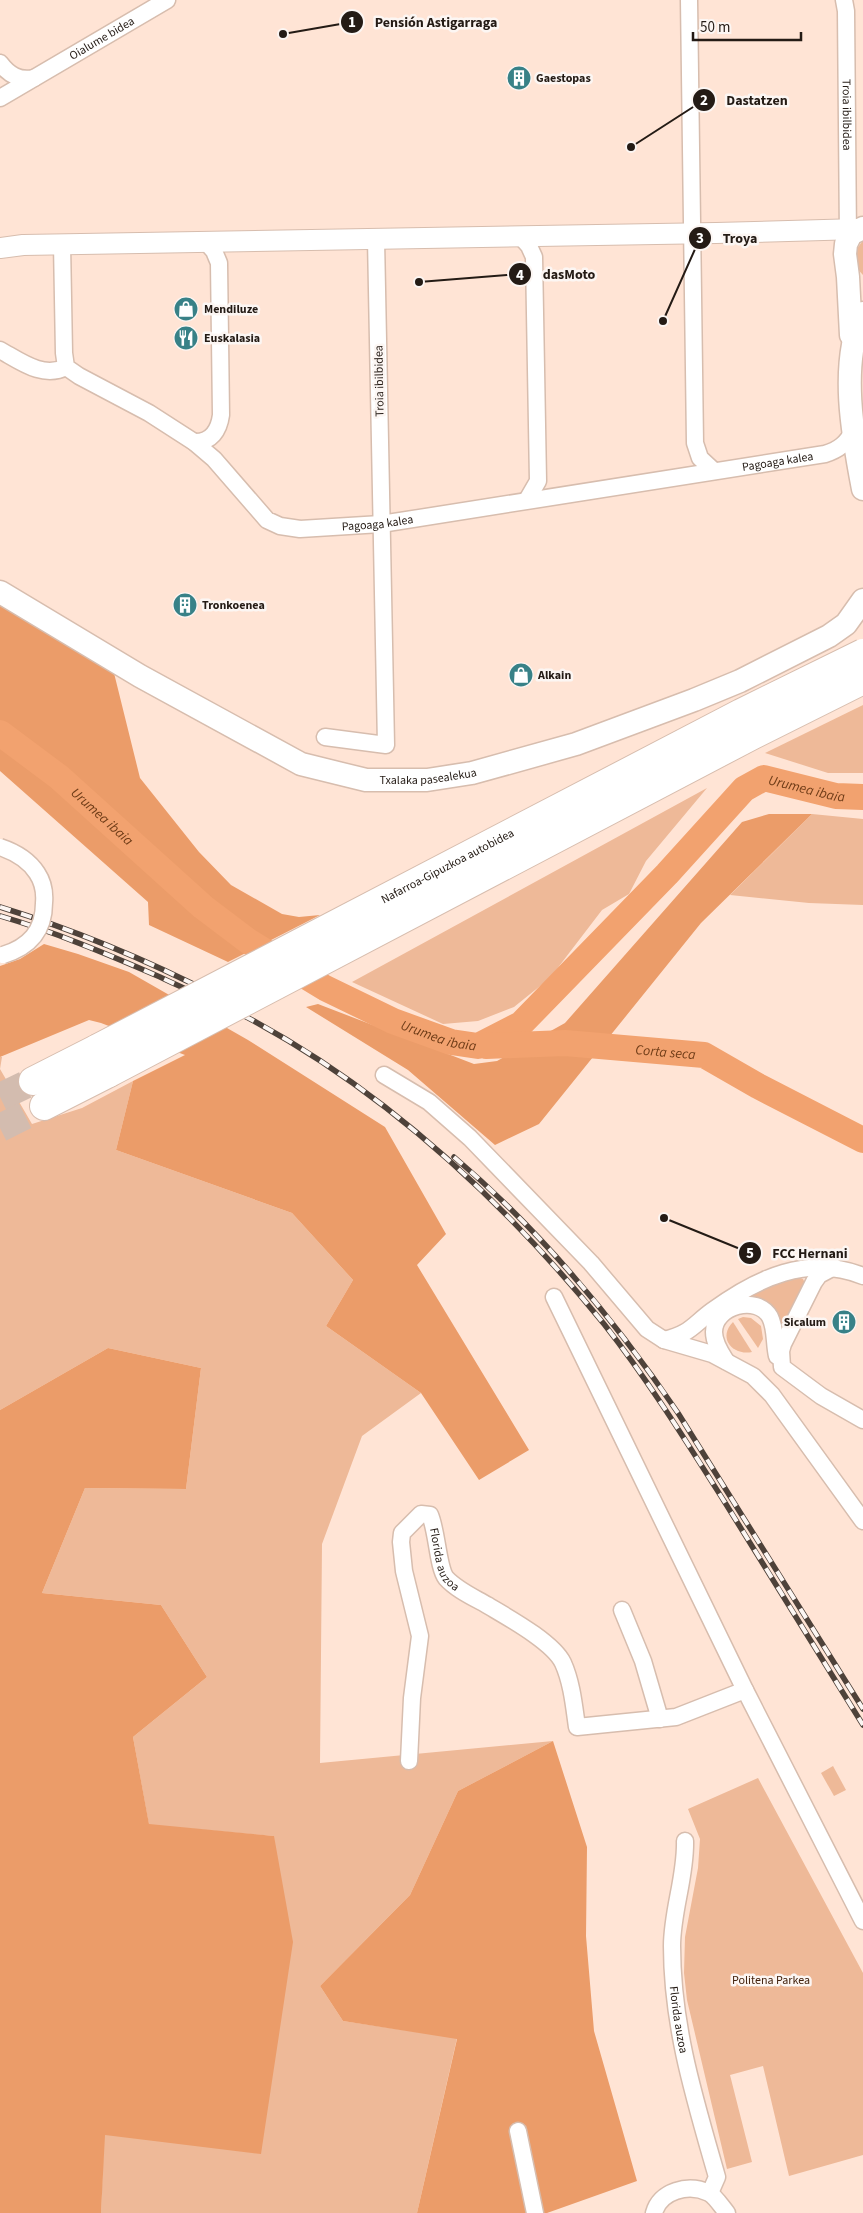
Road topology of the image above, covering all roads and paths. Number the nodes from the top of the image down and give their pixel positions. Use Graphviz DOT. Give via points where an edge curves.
graph roads {
  1 [pos="167,0"];
  2 [pos="689,0"];
  3 [pos="844,0"];
  4 [pos="0,63"];
  5 [pos="35,78"];
  6 [pos="0,98"];
  7 [pos="693,234"];
  8 [pos="521,237"];
  9 [pos="376,239"];
  10 [pos="852,241"];
  11 [pos="206,242"];
  12 [pos="62,244"];
  13 [pos="0,248"];
  14 [pos="863,285"];
  15 [pos="863,313"];
  16 [pos="851,348"];
  17 [pos="0,350"];
  18 [pos="66,367"];
  19 [pos="853,431"];
  20 [pos="194,442"];
  21 [pos="714,471"];
  22 [pos="863,489"];
  23 [pos="527,500"];
  24 [pos="381,524"];
  25 [pos="0,592"];
  26 [pos="863,600"];
  27 [pos="863,654"];
  28 [pos="863,680"];
  29 [pos="325,737"];
  30 [pos="0,847"];
  31 [pos="2,955"];
  32 [pos="384,1075"];
  33 [pos="33,1081"];
  34 [pos="44,1106"];
  35 [pos="834,1267"];
  36 [pos="863,1276"];
  37 [pos="554,1297"];
  38 [pos="703,1320"];
  39 [pos="715,1337"];
  40 [pos="664,1340"];
  41 [pos="697,1349"];
  42 [pos="726,1361"];
  43 [pos="782,1367"];
  44 [pos="863,1420"];
  45 [pos="863,1521"];
  46 [pos="622,1610"];
  47 [pos="744,1690"];
  48 [pos="660,1719"];
  49 [pos="409,1761"];
  50 [pos="685,1841"];
  51 [pos="863,1922"];
  52 [pos="518,2131"];
  53 [pos="710,2193"];
  54 [pos="535,2213"];
  55 [pos="654,2213"];
  56 [pos="727,2213"];
  1 -- 5 [label="street, Oialume bidea"];
  2 -- 7 [label="street"];
  3 -- 10 [label="street, Troia ibilbidea"];
  4 -- 5 [label="street" via="14,76"];
  5 -- 6 [label="street, Oialume bidea"];
  7 -- 8 [label="street"];
  7 -- 10 [label="street" via="824,231 837,240"];
  7 -- 21 [label="street" via="695,442 700,458"];
  8 -- 9 [label="street"];
  8 -- 23 [label="street" via="534,257 538,481"];
  9 -- 11 [label="street"];
  9 -- 24 [label="street, Troia ibilbidea"];
  10 -- 14 [label="main road" via="855,279"];
  10 -- 16 [label="main road, Troia ibilbidea"];
  11 -- 12 [label="street"];
  11 -- 20 [label="street" via="219,263 221,415 219,426 209,439"];
  12 -- 13 [label="street"];
  12 -- 18 [label="street"];
  15 -- 16 [label="main road"];
  16 -- 19 [label="main road"];
  17 -- 18 [label="street" via="44,371"];
  18 -- 20 [label="street, Pagoaga kalea"];
  19 -- 21 [label="street, Pagoaga kalea" via="839,448 826,454"];
  19 -- 22 [label="main road"];
  20 -- 24 [label="street, Pagoaga kalea" via="214,459 262,515 280,526 300,529"];
  21 -- 23 [label="street, Pagoaga kalea"];
  23 -- 24 [label="street, Pagoaga kalea"];
  24 -- 29 [label="street, Troia ibilbidea" via="386,745"];
  25 -- 26 [label="main road, Txalaka pasealekua" via="140,676 301,764 366,780 426,780 472,773 576,744 740,681 829,636 846,624"];
  27 -- 33 [label="highway, Nafarroa-Gipuzkoa autobidea, bridge" via="741,713"];
  28 -- 34 [label="highway, Nafarroa-Gipuzkoa autobidea, bridge" via="744,739"];
  30 -- 31 [label="street, bridge" via="18,854 31,865 43,886 44,900 37,934 23,947"];
  32 -- 40 [label="street" via="429,1102 470,1138 590,1263 637,1320"];
  35 -- 36 [label="street"];
  35 -- 38 [label="street" via="802,1268 762,1280 724,1302"];
  35 -- 43 [label="street" via="818,1275 814,1282 783,1344"];
  37 -- 47 [label="street"];
  38 -- 40 [label="street" via="678,1337"];
  38 -- 41 [label="street"];
  39 -- 41 [label="street"];
  39 -- 42 [label="street"];
  39 -- 43 [label="street" via="722,1314 740,1305 754,1306 769,1315"];
  40 -- 41 [label="street"];
  41 -- 42 [label="street"];
  42 -- 45 [label="street" via="753,1376 772,1395"];
  43 -- 44 [label="street" via="821,1396"];
  46 -- 48 [label="street" via="643,1661"];
  47 -- 48 [label="street, Florida auzoa" via="676,1717"];
  47 -- 51 [label="street"];
  48 -- 49 [label="street, Florida auzoa" via="577,1727 573,1697 562,1662 522,1625 453,1586 444,1575 434,1524 430,1515 421,1514 402,1533 401,1542 404,1571 420,1636 412,1698"];
  50 -- 53 [label="street, Florida auzoa" via="686,1857 672,1943 672,1987 678,2027 717,2177"];
  52 -- 54 [label="street"];
  53 -- 55 [label="street" via="690,2188 673,2191 657,2203"];
  53 -- 56 [label="street"];
}
